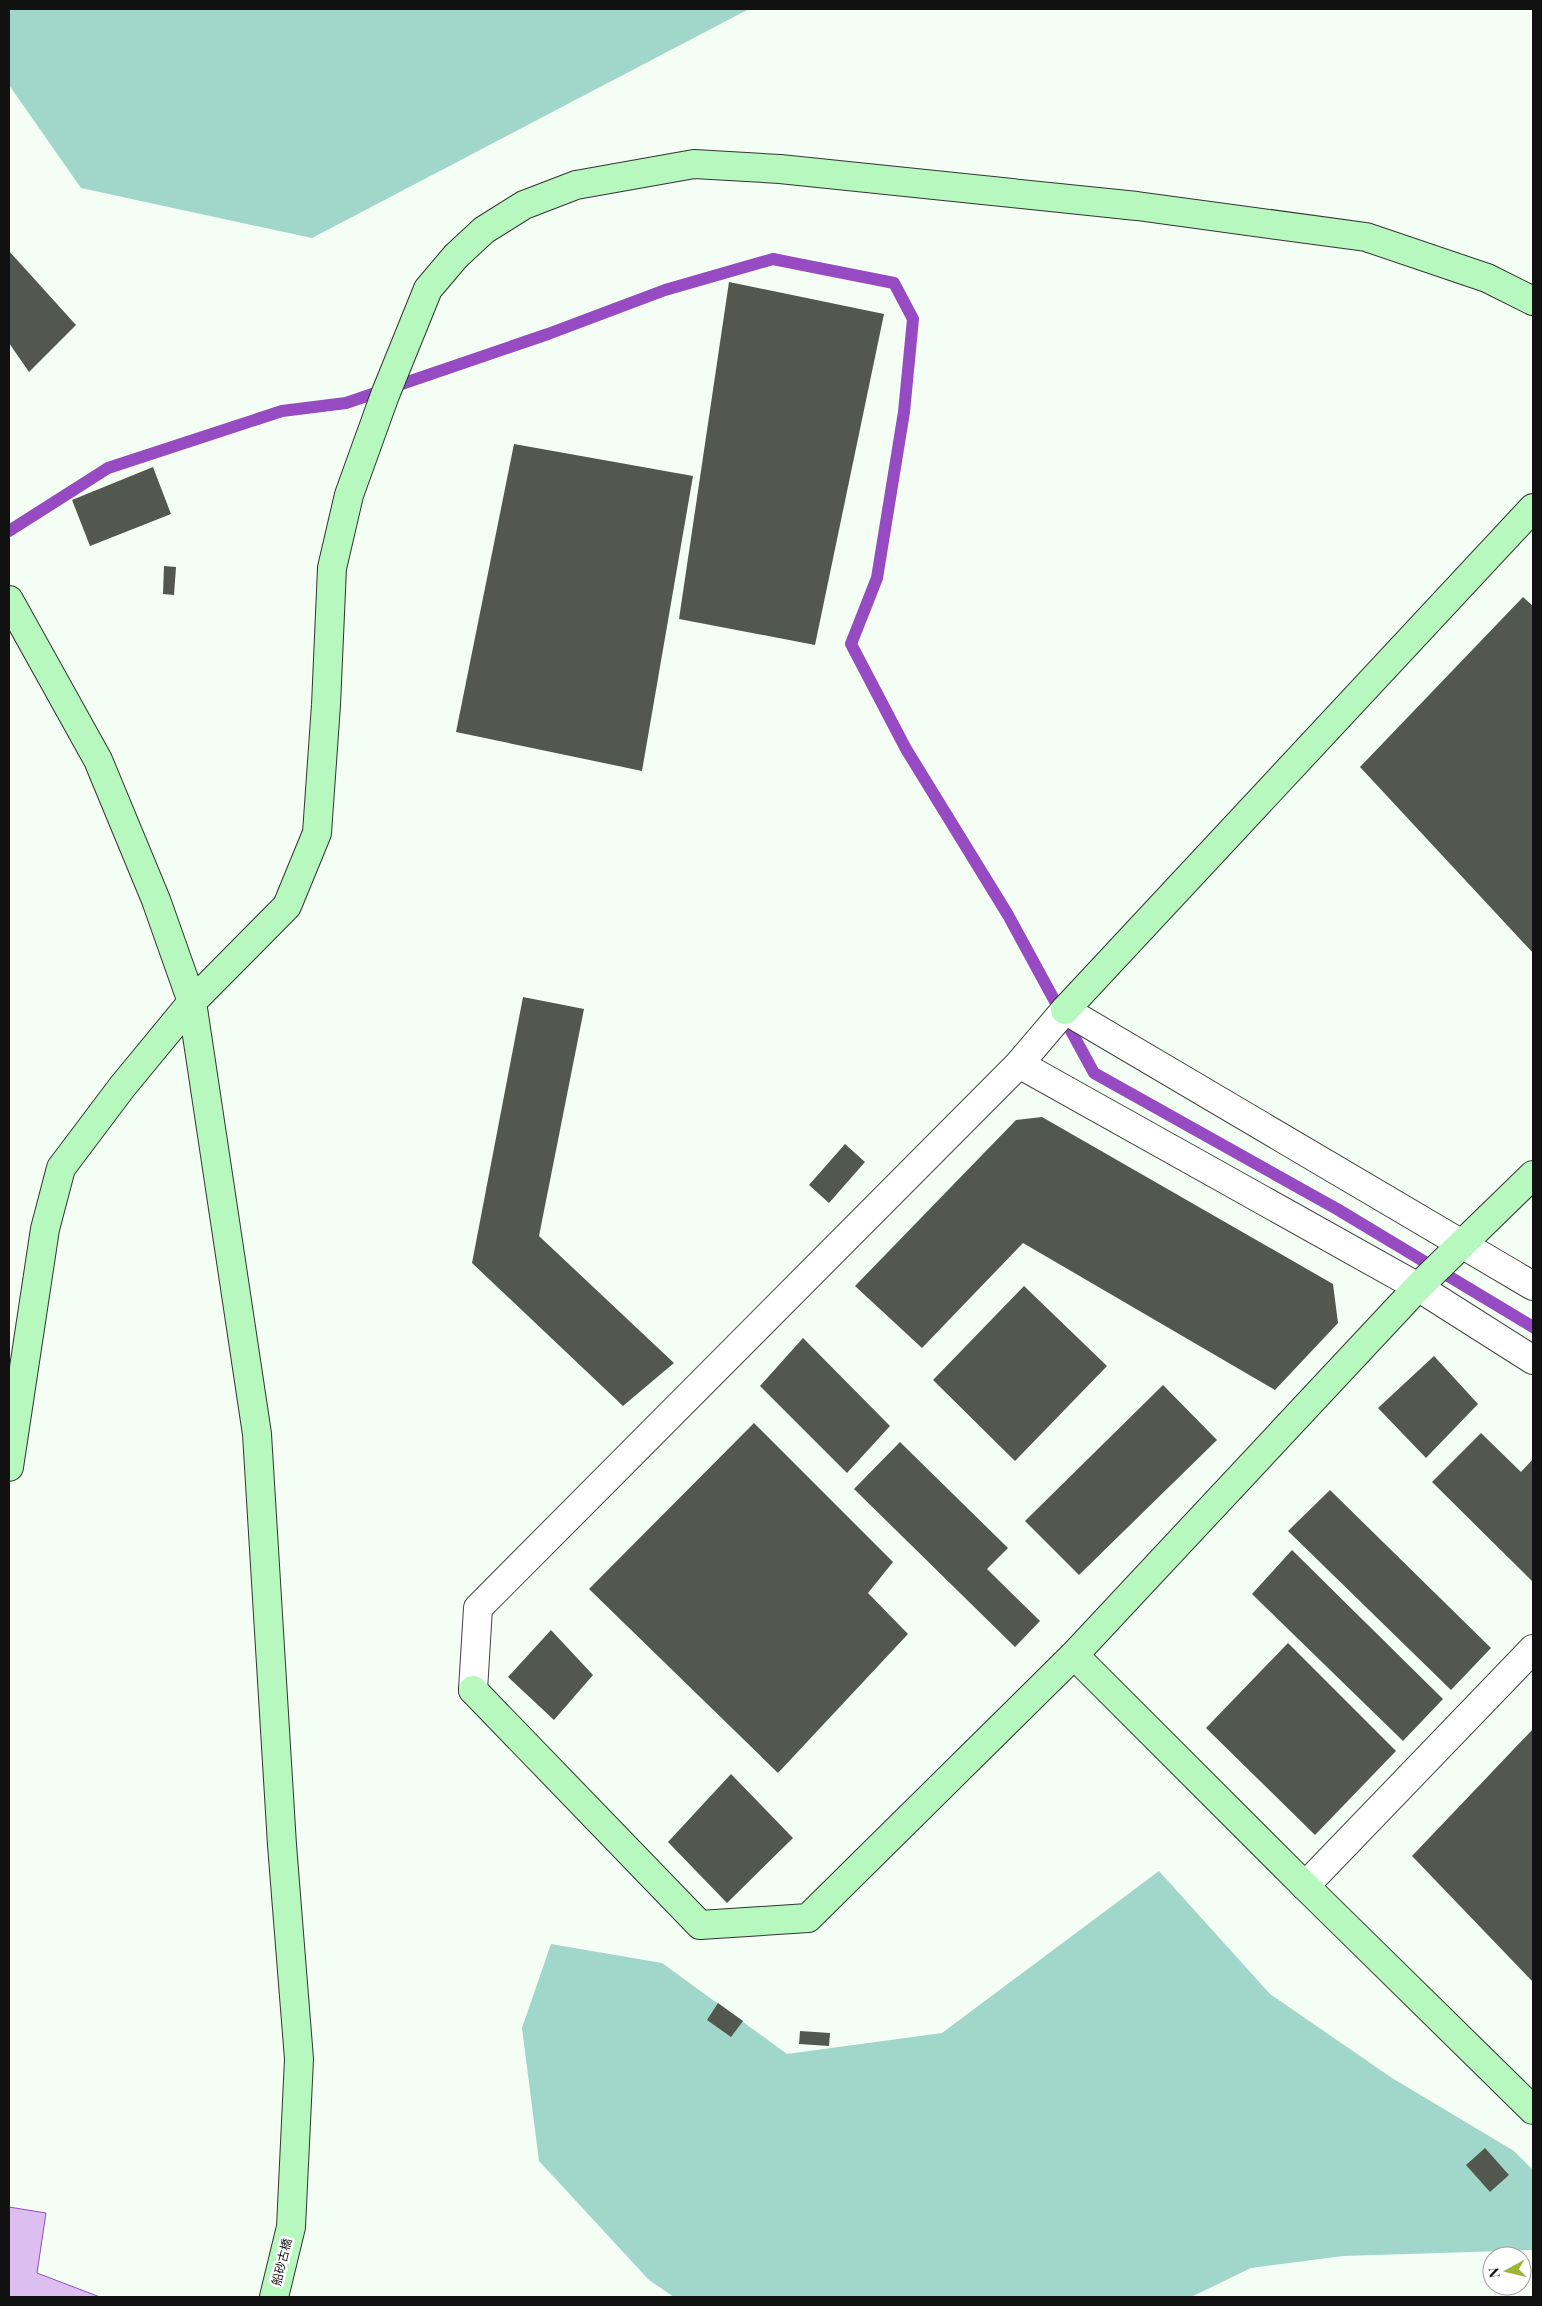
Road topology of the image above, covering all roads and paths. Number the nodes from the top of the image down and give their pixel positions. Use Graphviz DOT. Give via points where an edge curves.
graph roads {
  1 [pos="1533,301"];
  2 [pos="1533,508"];
  3 [pos="9,600"];
  4 [pos="192,1002"];
  5 [pos="1065,1010"];
  6 [pos="1018,1064"];
  7 [pos="1533,1175"];
  8 [pos="1462,1245"];
  9 [pos="1533,1286"];
  10 [pos="1418,1287"];
  11 [pos="1533,1360"];
  12 [pos="9,1467"];
  13 [pos="1533,1649"];
  14 [pos="1074,1655"];
  15 [pos="1305,1886"];
  16 [pos="1533,2110"];
  17 [pos="274,2297"];
  1 -- 4 [label="street" via="1487,278 1366,237 1137,206 780,169 694,164 576,185 524,205 484,230 428,289 350,495 332,568 317,833 287,906"];
  2 -- 5 [label="street"];
  3 -- 4 [label="street, 船砂古橋" via="98,760 156,900"];
  4 -- 12 [label="street" via="61,1168 45,1229"];
  4 -- 17 [label="street, 船砂古橋" via="257,1434 282,1846 299,2059 291,2227"];
  5 -- 6 [label="street"];
  5 -- 8 [label="street"];
  6 -- 10 [label="street"];
  6 -- 14 [label="street" via="478,1608 473,1690 700,1925 808,1918"];
  7 -- 8 [label="street"];
  8 -- 9 [label="street"];
  8 -- 10 [label="street"];
  10 -- 11 [label="street"];
  10 -- 14 [label="street"];
  13 -- 15 [label="street"];
  14 -- 15 [label="street"];
  15 -- 16 [label="street"];
}
